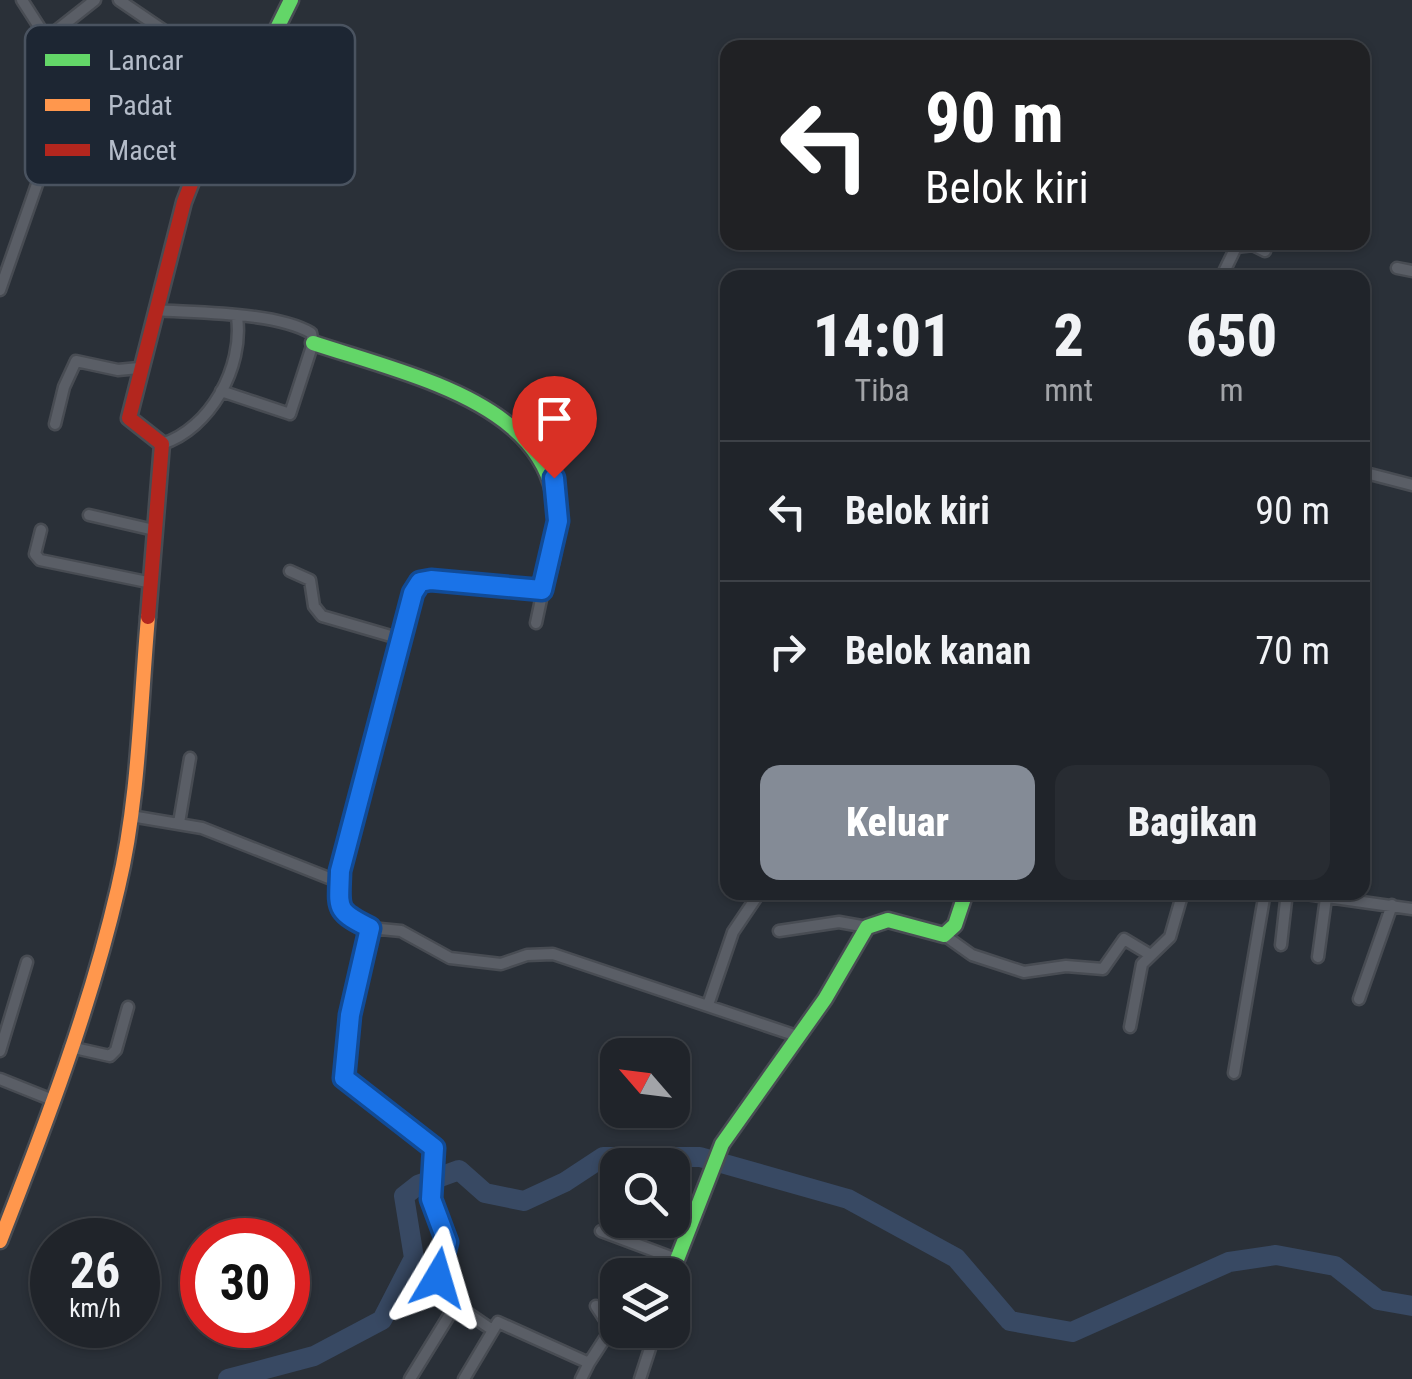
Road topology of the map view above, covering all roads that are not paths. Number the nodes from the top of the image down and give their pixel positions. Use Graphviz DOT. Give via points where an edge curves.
graph roads {
  1 [pos="22,0"];
  2 [pos="95,0"];
  3 [pos="119,0"];
  4 [pos="291,0"];
  5 [pos="38,25"];
  6 [pos="63,25"];
  7 [pos="156,25"];
  8 [pos="279,25"];
  9 [pos="37,185"];
  10 [pos="192,185"];
  11 [pos="1260,250"];
  12 [pos="1264,251"];
  13 [pos="1396,268"];
  14 [pos="1412,271"];
  15 [pos="0,290"];
  16 [pos="155,310"];
  17 [pos="237,317"];
  18 [pos="314,343"];
  19 [pos="139,368"];
  20 [pos="221,390"];
  21 [pos="56,424"];
  22 [pos="162,444"];
  23 [pos="1370,474"];
  24 [pos="1412,485"];
  25 [pos="89,515"];
  26 [pos="41,530"];
  27 [pos="154,530"];
  28 [pos="290,571"];
  29 [pos="152,583"];
  30 [pos="542,590"];
  31 [pos="536,622"];
  32 [pos="401,639"];
  33 [pos="190,758"];
  34 [pos="131,816"];
  35 [pos="178,823"];
  36 [pos="339,882"];
  37 [pos="755,900"];
  38 [pos="963,900"];
  39 [pos="1181,900"];
  40 [pos="1264,900"];
  41 [pos="1289,900"];
  42 [pos="1326,900"];
  43 [pos="1345,900"];
  44 [pos="1392,905"];
  45 [pos="1412,910"];
  46 [pos="866,927"];
  47 [pos="370,928"];
  48 [pos="779,931"];
  49 [pos="944,935"];
  50 [pos="1281,945"];
  51 [pos="1149,954"];
  52 [pos="1318,957"];
  53 [pos="27,962"];
  54 [pos="1359,1000"];
  55 [pos="128,1006"];
  56 [pos="708,1006"];
  57 [pos="1130,1026"];
  58 [pos="798,1036"];
  59 [pos="70,1047"];
  60 [pos="0,1050"];
  61 [pos="1234,1073"];
  62 [pos="0,1079"];
  63 [pos="55,1101"];
  64 [pos="620,1238"];
  65 [pos="0,1240"];
  66 [pos="673,1258"];
  67 [pos="676,1258"];
  68 [pos="454,1306"];
  69 [pos="596,1306"];
  70 [pos="491,1330"];
  71 [pos="650,1348"];
  72 [pos="589,1364"];
  73 [pos="410,1379"];
  74 [pos="464,1379"];
  75 [pos="581,1379"];
  76 [pos="640,1379"];
  1 -- 5 [label="street"];
  2 -- 6 [label="street"];
  3 -- 7 [label="street"];
  4 -- 8 [label="street"];
  9 -- 15 [label="street"];
  10 -- 16 [label="street"];
  11 -- 12 [label="street"];
  13 -- 14 [label="street"];
  16 -- 17 [label="street"];
  16 -- 19 [label="street"];
  17 -- 18 [label="street" via="300,327"];
  17 -- 20 [label="street" via="236,348"];
  18 -- 20 [label="street" via="290,414"];
  18 -- 30 [label="street" via="487,404 540,450 554,478 558,521"];
  19 -- 21 [label="street" via="76,361"];
  19 -- 22 [label="street" via="129,418"];
  20 -- 22 [label="street" via="198,423"];
  22 -- 27 [label="street"];
  23 -- 24 [label="street"];
  25 -- 27 [label="street"];
  26 -- 29 [label="street" via="40,560"];
  27 -- 29 [label="street"];
  28 -- 32 [label="street" via="310,580 322,616"];
  29 -- 34 [label="street"];
  30 -- 31 [label="street"];
  30 -- 32 [label="street" via="420,582"];
  32 -- 36 [label="street"];
  33 -- 35 [label="street"];
  34 -- 35 [label="street"];
  34 -- 59 [label="street" via="113,907"];
  35 -- 36 [label="street"];
  36 -- 47 [label="street" via="338,907"];
  37 -- 56 [label="street" via="733,932"];
  38 -- 49 [label="street"];
  39 -- 51 [label="street" via="1170,937"];
  40 -- 61 [label="street"];
  41 -- 50 [label="street"];
  42 -- 52 [label="street"];
  43 -- 44 [label="street"];
  44 -- 45 [label="street"];
  44 -- 54 [label="street"];
  46 -- 48 [label="street" via="838,922"];
  46 -- 49 [label="street" via="888,920"];
  46 -- 58 [label="street"];
  47 -- 56 [label="street" via="401,931 463,962 501,964 554,954"];
  47 -- 68 [label="street" via="344,1078 434,1148 435,1216 447,1242 438,1292"];
  49 -- 51 [label="street" via="972,955 1024,972 1102,969 1124,940"];
  51 -- 57 [label="street"];
  53 -- 60 [label="street"];
  55 -- 59 [label="street" via="110,1056"];
  56 -- 58 [label="street"];
  58 -- 67 [label="street" via="722,1144"];
  59 -- 63 [label="street"];
  62 -- 63 [label="street"];
  63 -- 65 [label="street"];
  64 -- 66 [label="street"];
  68 -- 70 [label="street"];
  68 -- 73 [label="street"];
  69 -- 72 [label="street" via="611,1328"];
  70 -- 72 [label="street" via="504,1322"];
  70 -- 74 [label="street"];
  71 -- 76 [label="street"];
  72 -- 75 [label="street"];
}
